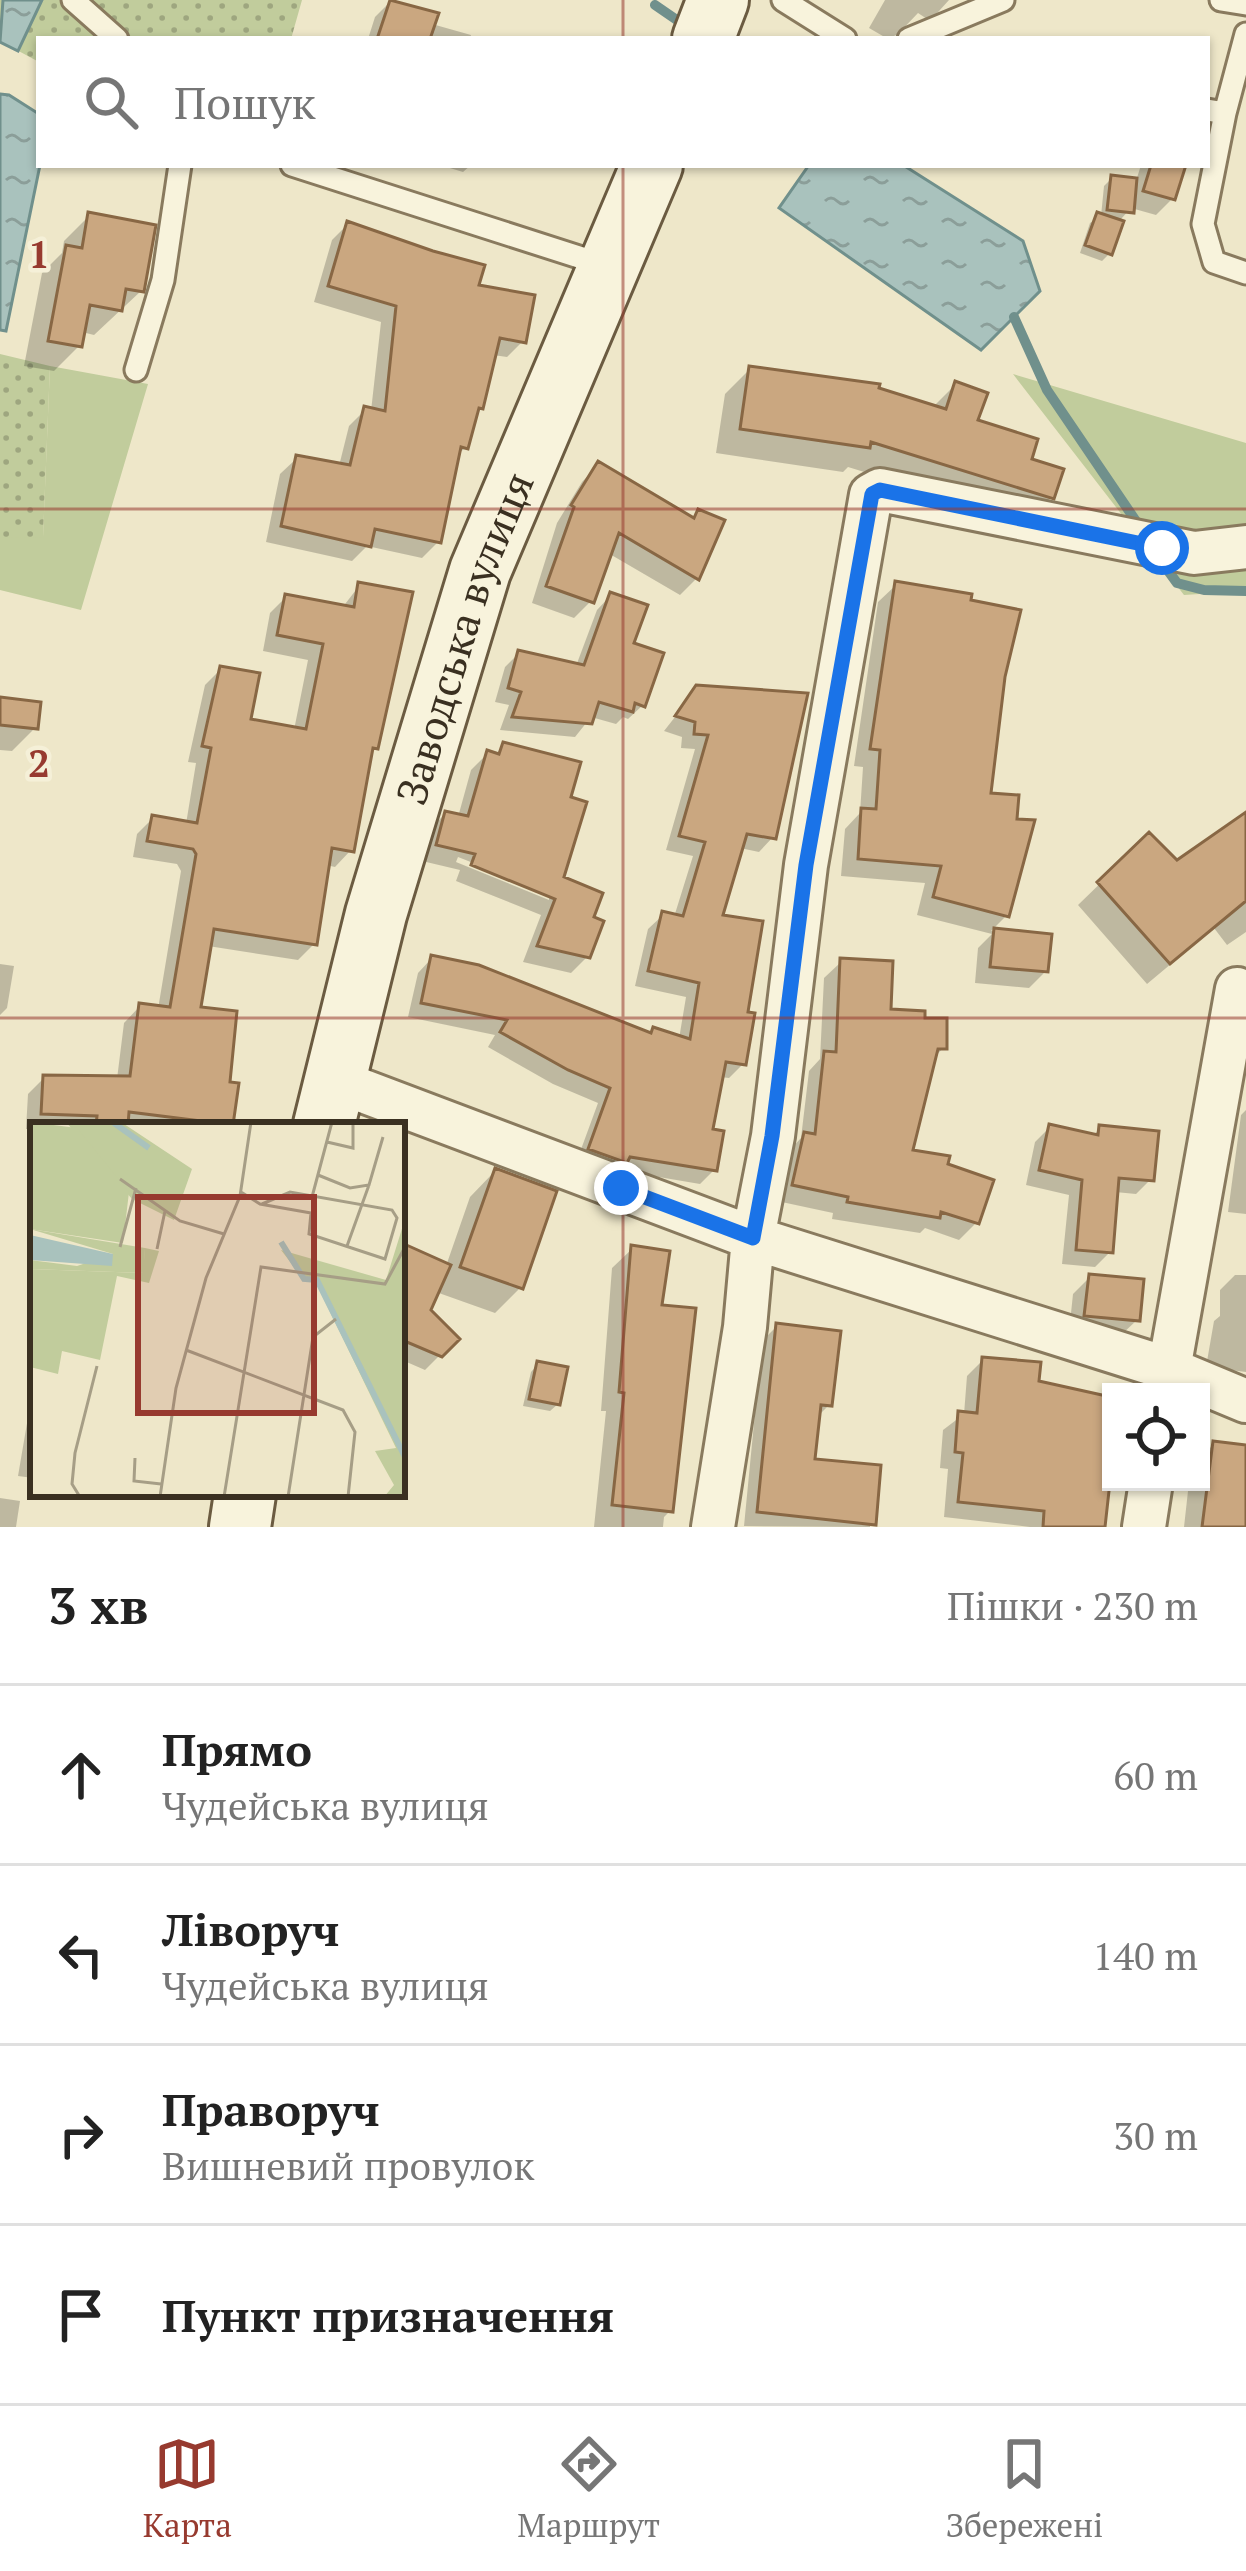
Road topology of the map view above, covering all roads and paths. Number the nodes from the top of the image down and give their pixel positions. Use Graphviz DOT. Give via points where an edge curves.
graph roads {
  1 [pos="73,0"];
  2 [pos="718,0"];
  3 [pos="783,0"];
  4 [pos="1004,0"];
  5 [pos="1246,34"];
  6 [pos="114,36"];
  7 [pos="704,36"];
  8 [pos="840,36"];
  9 [pos="916,36"];
  10 [pos="1216,112"];
  11 [pos="1210,164"];
  12 [pos="180,168"];
  13 [pos="301,168"];
  14 [pos="651,168"];
  15 [pos="1210,168"];
  16 [pos="608,266"];
  17 [pos="1246,273"];
  18 [pos="136,370"];
  19 [pos="1246,547"];
  20 [pos="1242,984"];
  21 [pos="329,1103"];
  22 [pos="389,1122"];
  23 [pos="405,1127"];
  24 [pos="753,1238"];
  25 [pos="1167,1381"];
  26 [pos="1246,1401"];
  27 [pos="1150,1491"];
  28 [pos="245,1497"];
  29 [pos="240,1527"];
  30 [pos="712,1527"];
  31 [pos="1144,1527"];
  1 -- 6 [label="lane"];
  2 -- 7 [label="main road"];
  3 -- 8 [label="lane"];
  4 -- 9 [label="lane"];
  5 -- 10 [label="lane"];
  10 -- 11 [label="lane"];
  12 -- 18 [label="lane" via="163,280"];
  13 -- 16 [label="lane"];
  14 -- 16 [label="main road, Заводська вулиця"];
  15 -- 17 [label="lane" via="1203,224 1214,262"];
  16 -- 21 [label="main road, Заводська вулиця" via="480,571 376,914"];
  19 -- 24 [label="street" via="1194,553 880,490 871,495 806,865"];
  20 -- 25 [label="street"];
  21 -- 22 [label="street"];
  23 -- 24 [label="street"];
  24 -- 25 [label="street"];
  24 -- 30 [label="street"];
  25 -- 26 [label="street"];
  27 -- 31 [label="street"];
  28 -- 29 [label="main road"];
}
